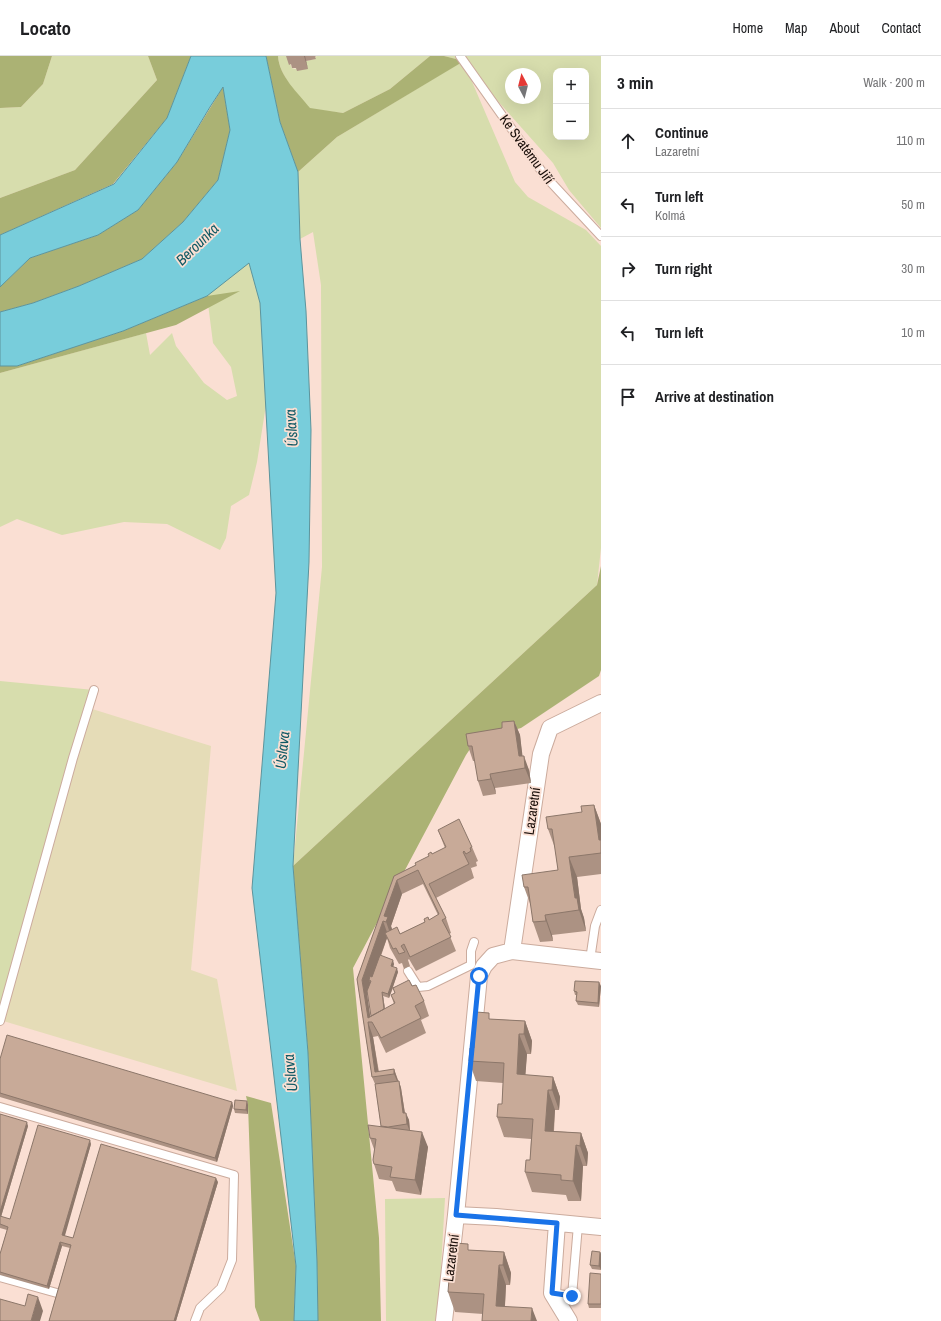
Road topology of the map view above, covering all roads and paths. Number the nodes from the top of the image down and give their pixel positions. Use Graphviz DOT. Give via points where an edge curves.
graph roads {
  1 [pos="460,56"];
  2 [pos="601,236"];
  3 [pos="94,690"];
  4 [pos="601,703"];
  5 [pos="601,910"];
  6 [pos="474,942"];
  7 [pos="512,951"];
  8 [pos="596,961"];
  9 [pos="408,971"];
  10 [pos="0,1021"];
  11 [pos="0,1107"];
  12 [pos="456,1215"];
  13 [pos="557,1223"];
  14 [pos="578,1225"];
  15 [pos="601,1227"];
  16 [pos="0,1277"];
  17 [pos="552,1293"];
  18 [pos="64,1295"];
  19 [pos="195,1321"];
  20 [pos="444,1321"];
  21 [pos="569,1321"];
  1 -- 2 [label="lane, Ke Svatému Jiří" via="545,176"];
  3 -- 10 [label="lane"];
  4 -- 7 [label="street, Lazaretní" via="550,728 540,754"];
  5 -- 8 [label="lane" via="595,926"];
  6 -- 9 [label="lane" via="471,965 428,986 415,988"];
  7 -- 8 [label="street, Lazaretní"];
  7 -- 12 [label="street, Lazaretní" via="493,956 479,976"];
  11 -- 19 [label="lane" via="234,1175 232,1260 221,1288 200,1308"];
  12 -- 13 [label="street"];
  12 -- 20 [label="street, Lazaretní"];
  13 -- 14 [label="street"];
  13 -- 17 [label="street"];
  14 -- 15 [label="street"];
  14 -- 17 [label="lane" via="572,1296"];
  16 -- 18 [label="lane"];
  17 -- 21 [label="street"];
}
